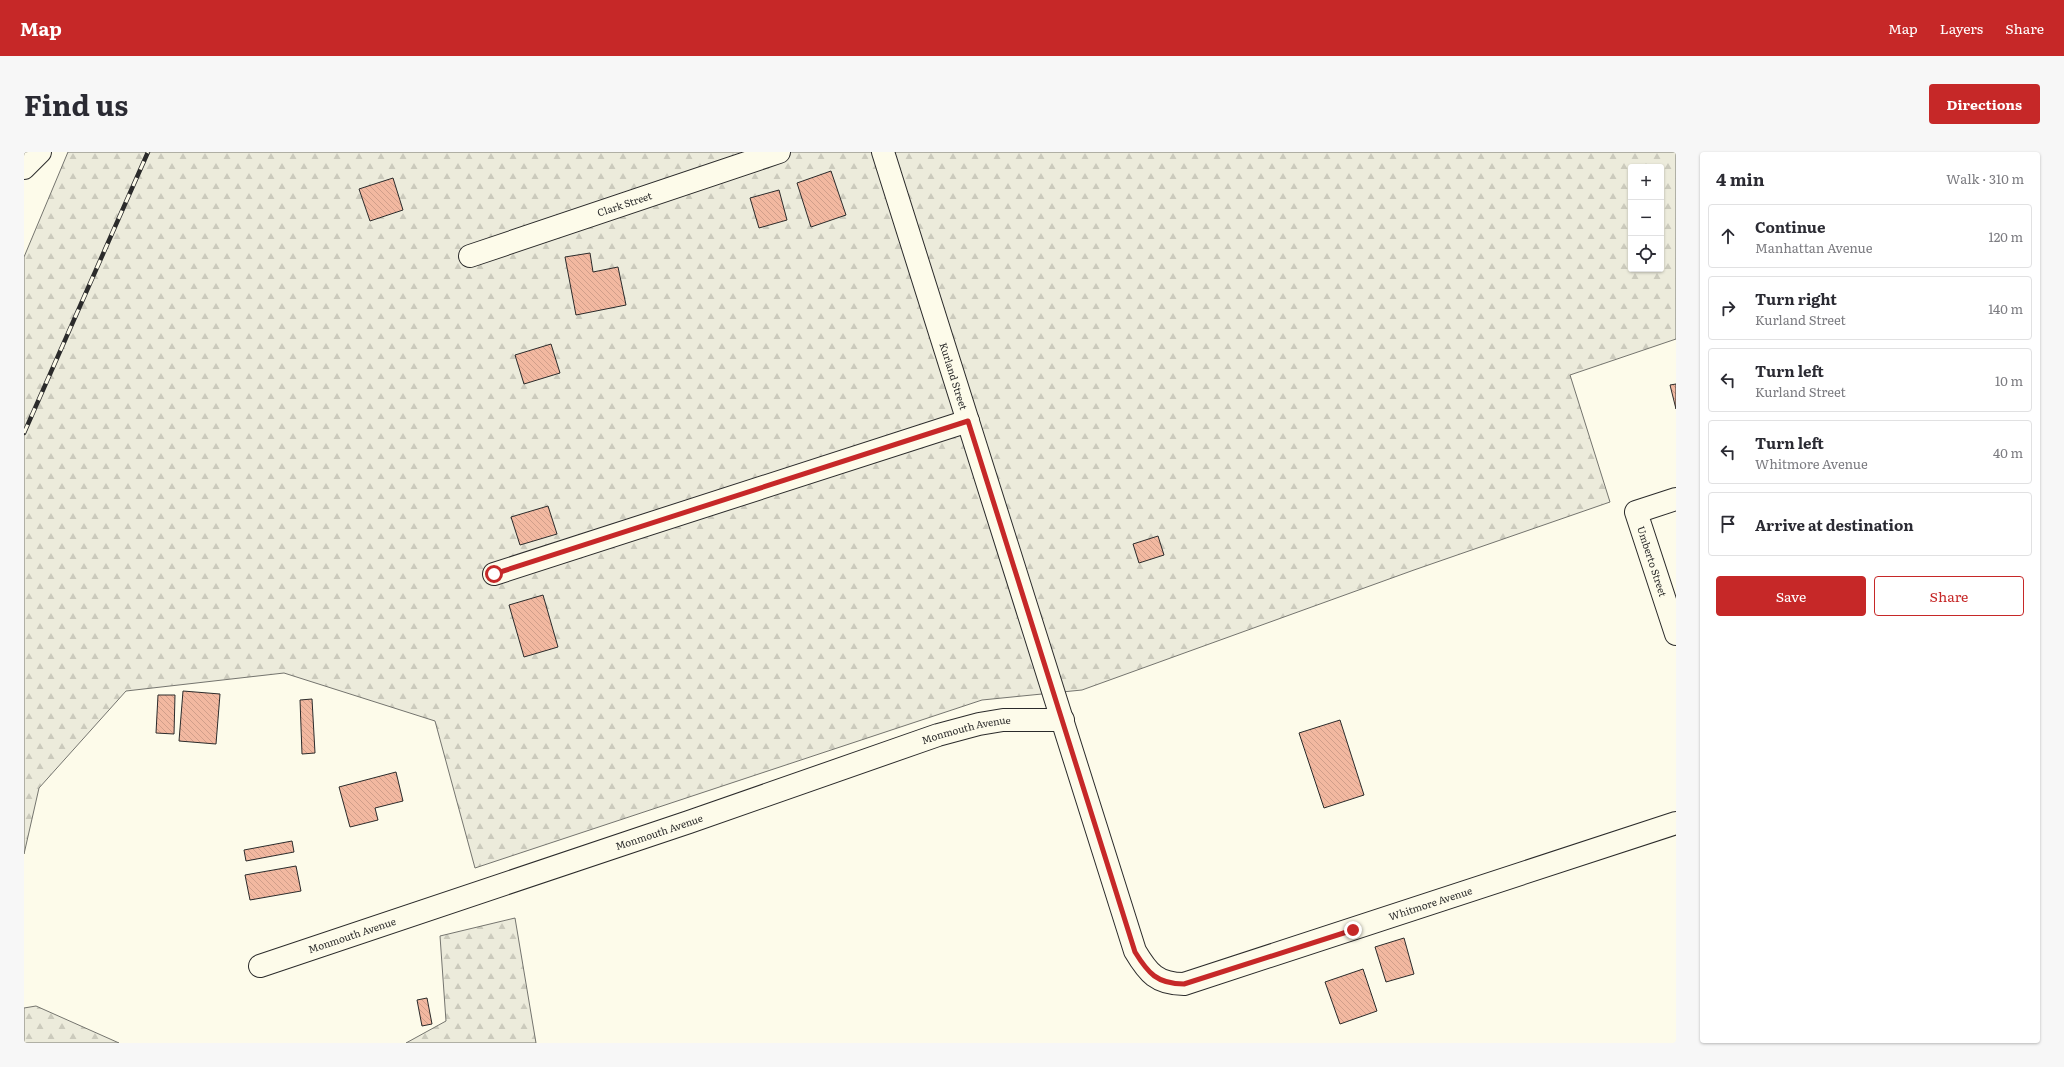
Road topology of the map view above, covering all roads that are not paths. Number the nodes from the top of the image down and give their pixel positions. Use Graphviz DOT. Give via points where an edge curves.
graph roads {
  1 [pos="40,152"];
  2 [pos="779,152"];
  3 [pos="883,152"];
  4 [pos="24,168"];
  5 [pos="470,256"];
  6 [pos="968,421"];
  7 [pos="1676,499"];
  8 [pos="494,574"];
  9 [pos="1676,634"];
  10 [pos="1063,720"];
  11 [pos="1676,823"];
  12 [pos="260,966"];
  13 [pos="1184,984"];
  1 -- 4 [label="street"];
  2 -- 5 [label="street, Clark Street"];
  3 -- 6 [label="street, Kurland Street"];
  6 -- 8 [label="street"];
  6 -- 10 [label="street, Kurland Street"];
  7 -- 9 [label="street, Umberto Street" via="1636,512"];
  10 -- 12 [label="street, Monmouth Avenue" via="1003,720 938,735 689,822"];
  10 -- 13 [label="street, Kurland Street" via="1135,952 1154,977 1170,984"];
  11 -- 13 [label="street, Whitmore Avenue"];
}
